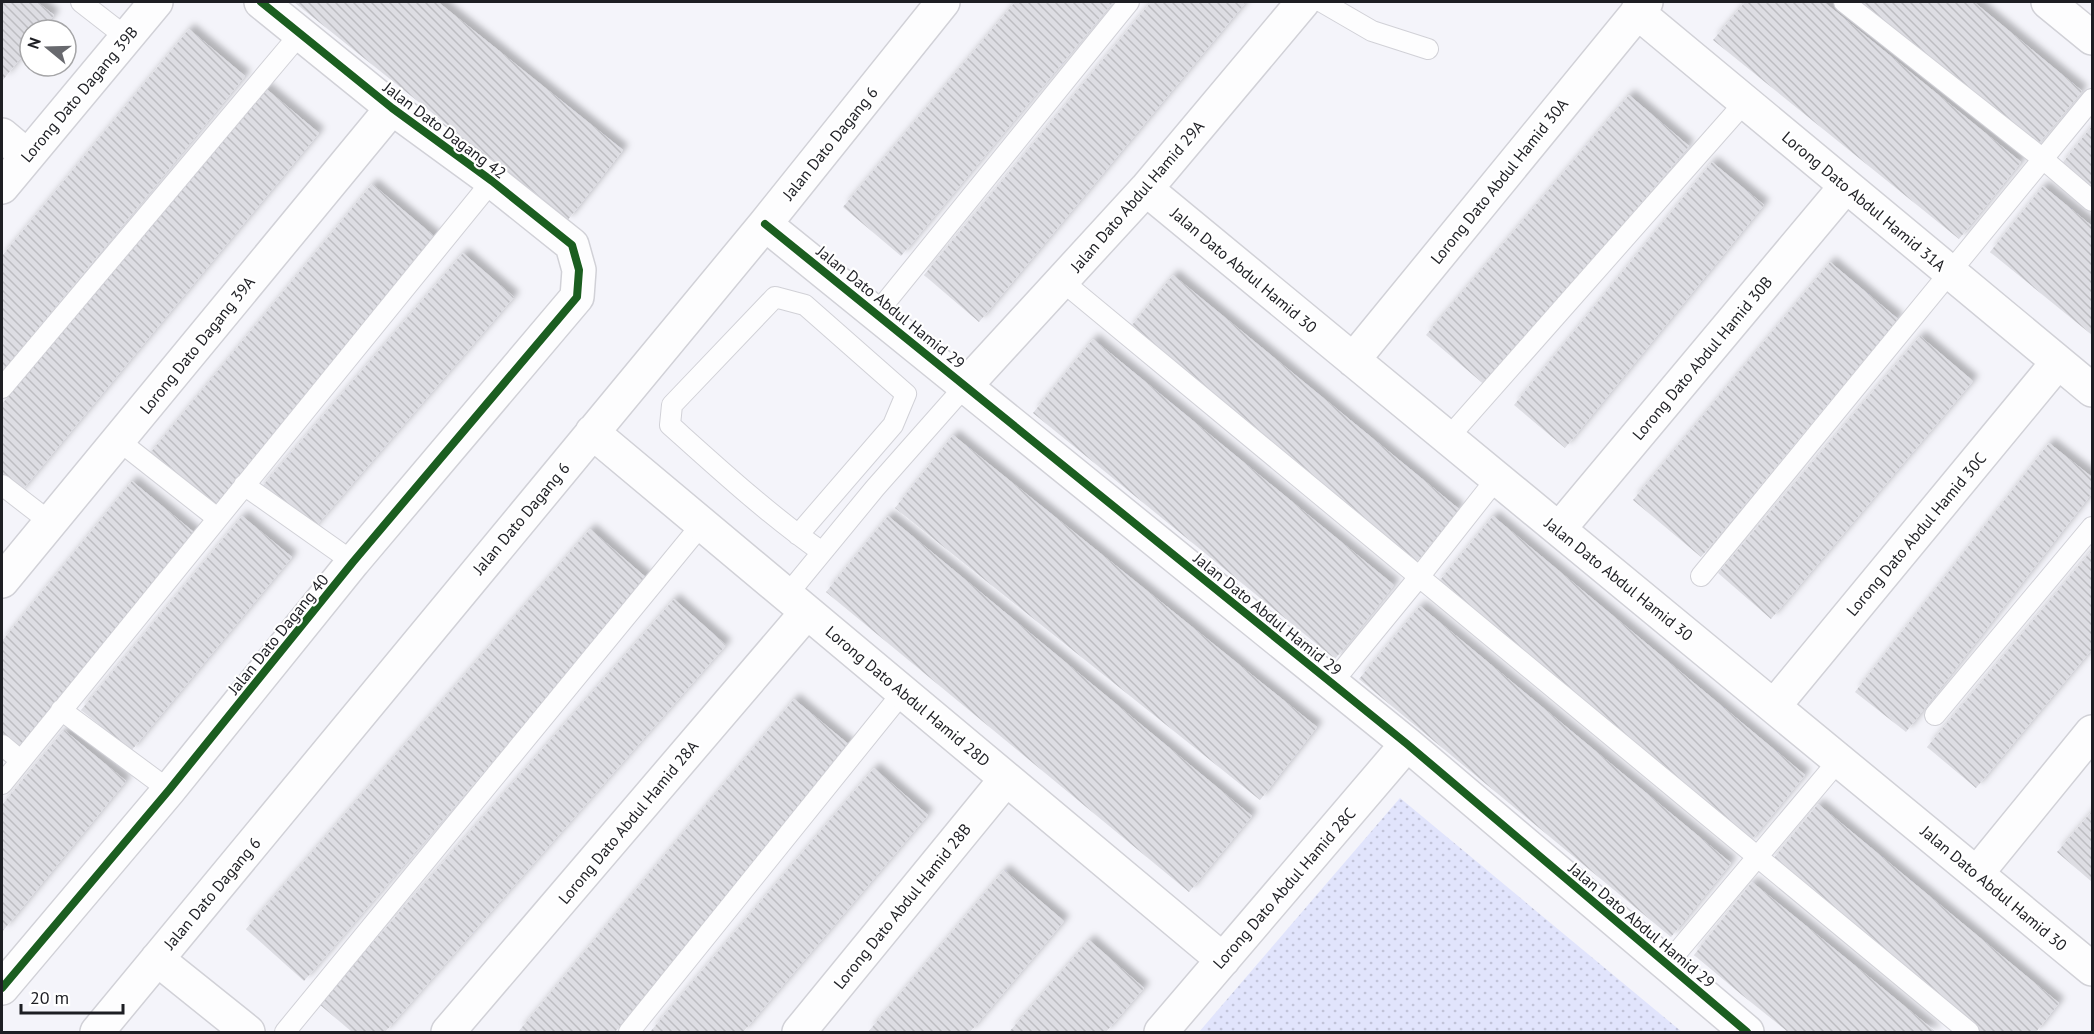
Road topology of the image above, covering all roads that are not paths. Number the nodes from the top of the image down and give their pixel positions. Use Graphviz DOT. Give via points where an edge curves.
graph roads {
  1 [pos="81,2"];
  2 [pos="156,2"];
  3 [pos="261,2"];
  4 [pos="943,2"];
  5 [pos="1129,2"];
  6 [pos="1303,2"];
  7 [pos="1322,2"];
  8 [pos="1844,2"];
  9 [pos="2049,2"];
  10 [pos="1641,7"];
  11 [pos="300,34"];
  12 [pos="126,37"];
  13 [pos="2092,38"];
  14 [pos="1428,49"];
  15 [pos="2092,99"];
  16 [pos="1744,102"];
  17 [pos="392,108"];
  18 [pos="2,135"];
  19 [pos="27,156"];
  20 [pos="2043,159"];
  21 [pos="492,181"];
  22 [pos="1846,186"];
  23 [pos="2,187"];
  24 [pos="1146,189"];
  25 [pos="2092,201"];
  26 [pos="765,224"];
  27 [pos="1950,273"];
  28 [pos="1062,281"];
  29 [pos="577,297"];
  30 [pos="876,314"];
  31 [pos="1353,360"];
  32 [pos="2058,363"];
  33 [pos="966,385"];
  34 [pos="2,388"];
  35 [pos="2092,390"];
  36 [pos="592,432"];
  37 [pos="1448,438"];
  38 [pos="118,440"];
  39 [pos="1497,478"];
  40 [pos="2,484"];
  41 [pos="244,485"];
  42 [pos="217,518"];
  43 [pos="50,522"];
  44 [pos="702,524"];
  45 [pos="2092,527"];
  46 [pos="1559,529"];
  47 [pos="798,535"];
  48 [pos="822,552"];
  49 [pos="353,562"];
  50 [pos="1701,576"];
  51 [pos="1419,577"];
  52 [pos="2,581"];
  53 [pos="797,603"];
  54 [pos="1332,683"];
  55 [pos="903,692"];
  56 [pos="1774,706"];
  57 [pos="61,710"];
  58 [pos="1935,715"];
  59 [pos="2092,732"];
  60 [pos="1407,744"];
  61 [pos="2,745"];
  62 [pos="20,760"];
  63 [pos="1839,760"];
  64 [pos="1006,778"];
  65 [pos="2,784"];
  66 [pos="169,790"];
  67 [pos="1756,856"];
  68 [pos="1977,873"];
  69 [pos="158,959"];
  70 [pos="1223,960"];
  71 [pos="1668,963"];
  72 [pos="2092,969"];
  73 [pos="2,988"];
  74 [pos="97,1032"];
  75 [pos="248,1032"];
  76 [pos="285,1032"];
  77 [pos="448,1032"];
  78 [pos="629,1032"];
  79 [pos="799,1032"];
  80 [pos="1161,1032"];
  81 [pos="1747,1032"];
  82 [pos="1969,1032"];
  1 -- 12 [label="lane"];
  2 -- 12 [label="street, Lorong Dato Dagang 39B"];
  3 -- 11 [label="street, Jalan Dato Dagang 42"];
  4 -- 26 [label="street, Jalan Dato Dagang 6"];
  5 -- 30 [label="lane"];
  6 -- 24 [label="street, Jalan Dato Abdul Hamid 29A"];
  7 -- 14 [label="lane" via="1372,31"];
  8 -- 20 [label="lane"];
  9 -- 13 [label="street"];
  10 -- 16 [label="street, Lorong Dato Abdul Hamid 31A"];
  10 -- 31 [label="street, Lorong Dato Abdul Hamid 30A"];
  11 -- 17 [label="street, Jalan Dato Dagang 42"];
  11 -- 34 [label="lane"];
  12 -- 19 [label="street, Lorong Dato Dagang 39B"];
  15 -- 20 [label="lane"];
  16 -- 22 [label="street, Lorong Dato Abdul Hamid 31A"];
  16 -- 37 [label="lane"];
  17 -- 21 [label="street, Jalan Dato Dagang 42"];
  17 -- 38 [label="street, Lorong Dato Dagang 39A"];
  18 -- 19 [label="street"];
  19 -- 23 [label="street, Lorong Dato Dagang 39B"];
  20 -- 25 [label="lane"];
  20 -- 27 [label="lane"];
  21 -- 29 [label="street, Jalan Dato Dagang 42" via="572,245 579,270"];
  21 -- 41 [label="lane"];
  22 -- 27 [label="street, Lorong Dato Abdul Hamid 31A"];
  22 -- 46 [label="street, Lorong Dato Abdul Hamid 30B"];
  24 -- 28 [label="street, Jalan Dato Abdul Hamid 29A"];
  24 -- 31 [label="street, Jalan Dato Abdul Hamid 30"];
  26 -- 30 [label="street, Jalan Dato Abdul Hamid 29"];
  26 -- 36 [label="street, Jalan Dato Dagang 6"];
  27 -- 32 [label="street, Lorong Dato Abdul Hamid 31A"];
  27 -- 50 [label="lane"];
  28 -- 33 [label="street, Jalan Dato Abdul Hamid 29A"];
  28 -- 51 [label="lane"];
  29 -- 49 [label="street, Jalan Dato Dagang 40"];
  30 -- 33 [label="street, Jalan Dato Abdul Hamid 29"];
  31 -- 37 [label="street, Jalan Dato Abdul Hamid 30"];
  32 -- 35 [label="street, Lorong Dato Abdul Hamid 31A"];
  32 -- 56 [label="street, Lorong Dato Abdul Hamid 30C"];
  33 -- 48 [label="lane"];
  33 -- 54 [label="street, Jalan Dato Abdul Hamid 29"];
  36 -- 44 [label="street, Lorong Dato Abdul Hamid 28D"];
  36 -- 69 [label="street, Jalan Dato Dagang 6"];
  37 -- 39 [label="street, Jalan Dato Abdul Hamid 30"];
  38 -- 42 [label="lane"];
  38 -- 43 [label="street, Lorong Dato Dagang 39A"];
  39 -- 46 [label="street, Jalan Dato Abdul Hamid 30"];
  39 -- 51 [label="lane"];
  40 -- 43 [label="lane"];
  41 -- 42 [label="lane"];
  41 -- 49 [label="lane"];
  42 -- 57 [label="lane"];
  43 -- 52 [label="street, Lorong Dato Dagang 39A"];
  44 -- 53 [label="street, Lorong Dato Abdul Hamid 28D"];
  44 -- 76 [label="lane"];
  45 -- 58 [label="lane"];
  46 -- 56 [label="street, Jalan Dato Abdul Hamid 30"];
  47 -- 47 [label="lane" via="669,425 672,405 775,297 805,305 906,394 893,425"];
  47 -- 48 [label="lane"];
  48 -- 53 [label="lane"];
  49 -- 66 [label="street, Jalan Dato Dagang 40"];
  51 -- 54 [label="lane"];
  51 -- 67 [label="lane"];
  53 -- 55 [label="street, Lorong Dato Abdul Hamid 28D"];
  53 -- 77 [label="street, Lorong Dato Abdul Hamid 28A"];
  54 -- 60 [label="street, Jalan Dato Abdul Hamid 29"];
  55 -- 64 [label="street, Lorong Dato Abdul Hamid 28D"];
  55 -- 78 [label="lane"];
  56 -- 63 [label="street, Jalan Dato Abdul Hamid 30"];
  57 -- 62 [label="lane"];
  57 -- 66 [label="lane"];
  59 -- 68 [label="street"];
  60 -- 70 [label="street, Lorong Dato Abdul Hamid 28C"];
  60 -- 71 [label="street, Jalan Dato Abdul Hamid 29"];
  61 -- 62 [label="lane"];
  62 -- 65 [label="lane"];
  63 -- 67 [label="lane"];
  63 -- 68 [label="street, Jalan Dato Abdul Hamid 30"];
  64 -- 70 [label="street, Lorong Dato Abdul Hamid 28D"];
  64 -- 79 [label="street, Lorong Dato Abdul Hamid 28B"];
  66 -- 73 [label="street, Jalan Dato Dagang 40"];
  67 -- 71 [label="lane"];
  67 -- 82 [label="lane"];
  68 -- 72 [label="street, Jalan Dato Abdul Hamid 30"];
  69 -- 74 [label="street, Jalan Dato Dagang 6"];
  69 -- 75 [label="street"];
  70 -- 80 [label="street, Lorong Dato Abdul Hamid 28C"];
  71 -- 81 [label="street, Jalan Dato Abdul Hamid 29"];
}
